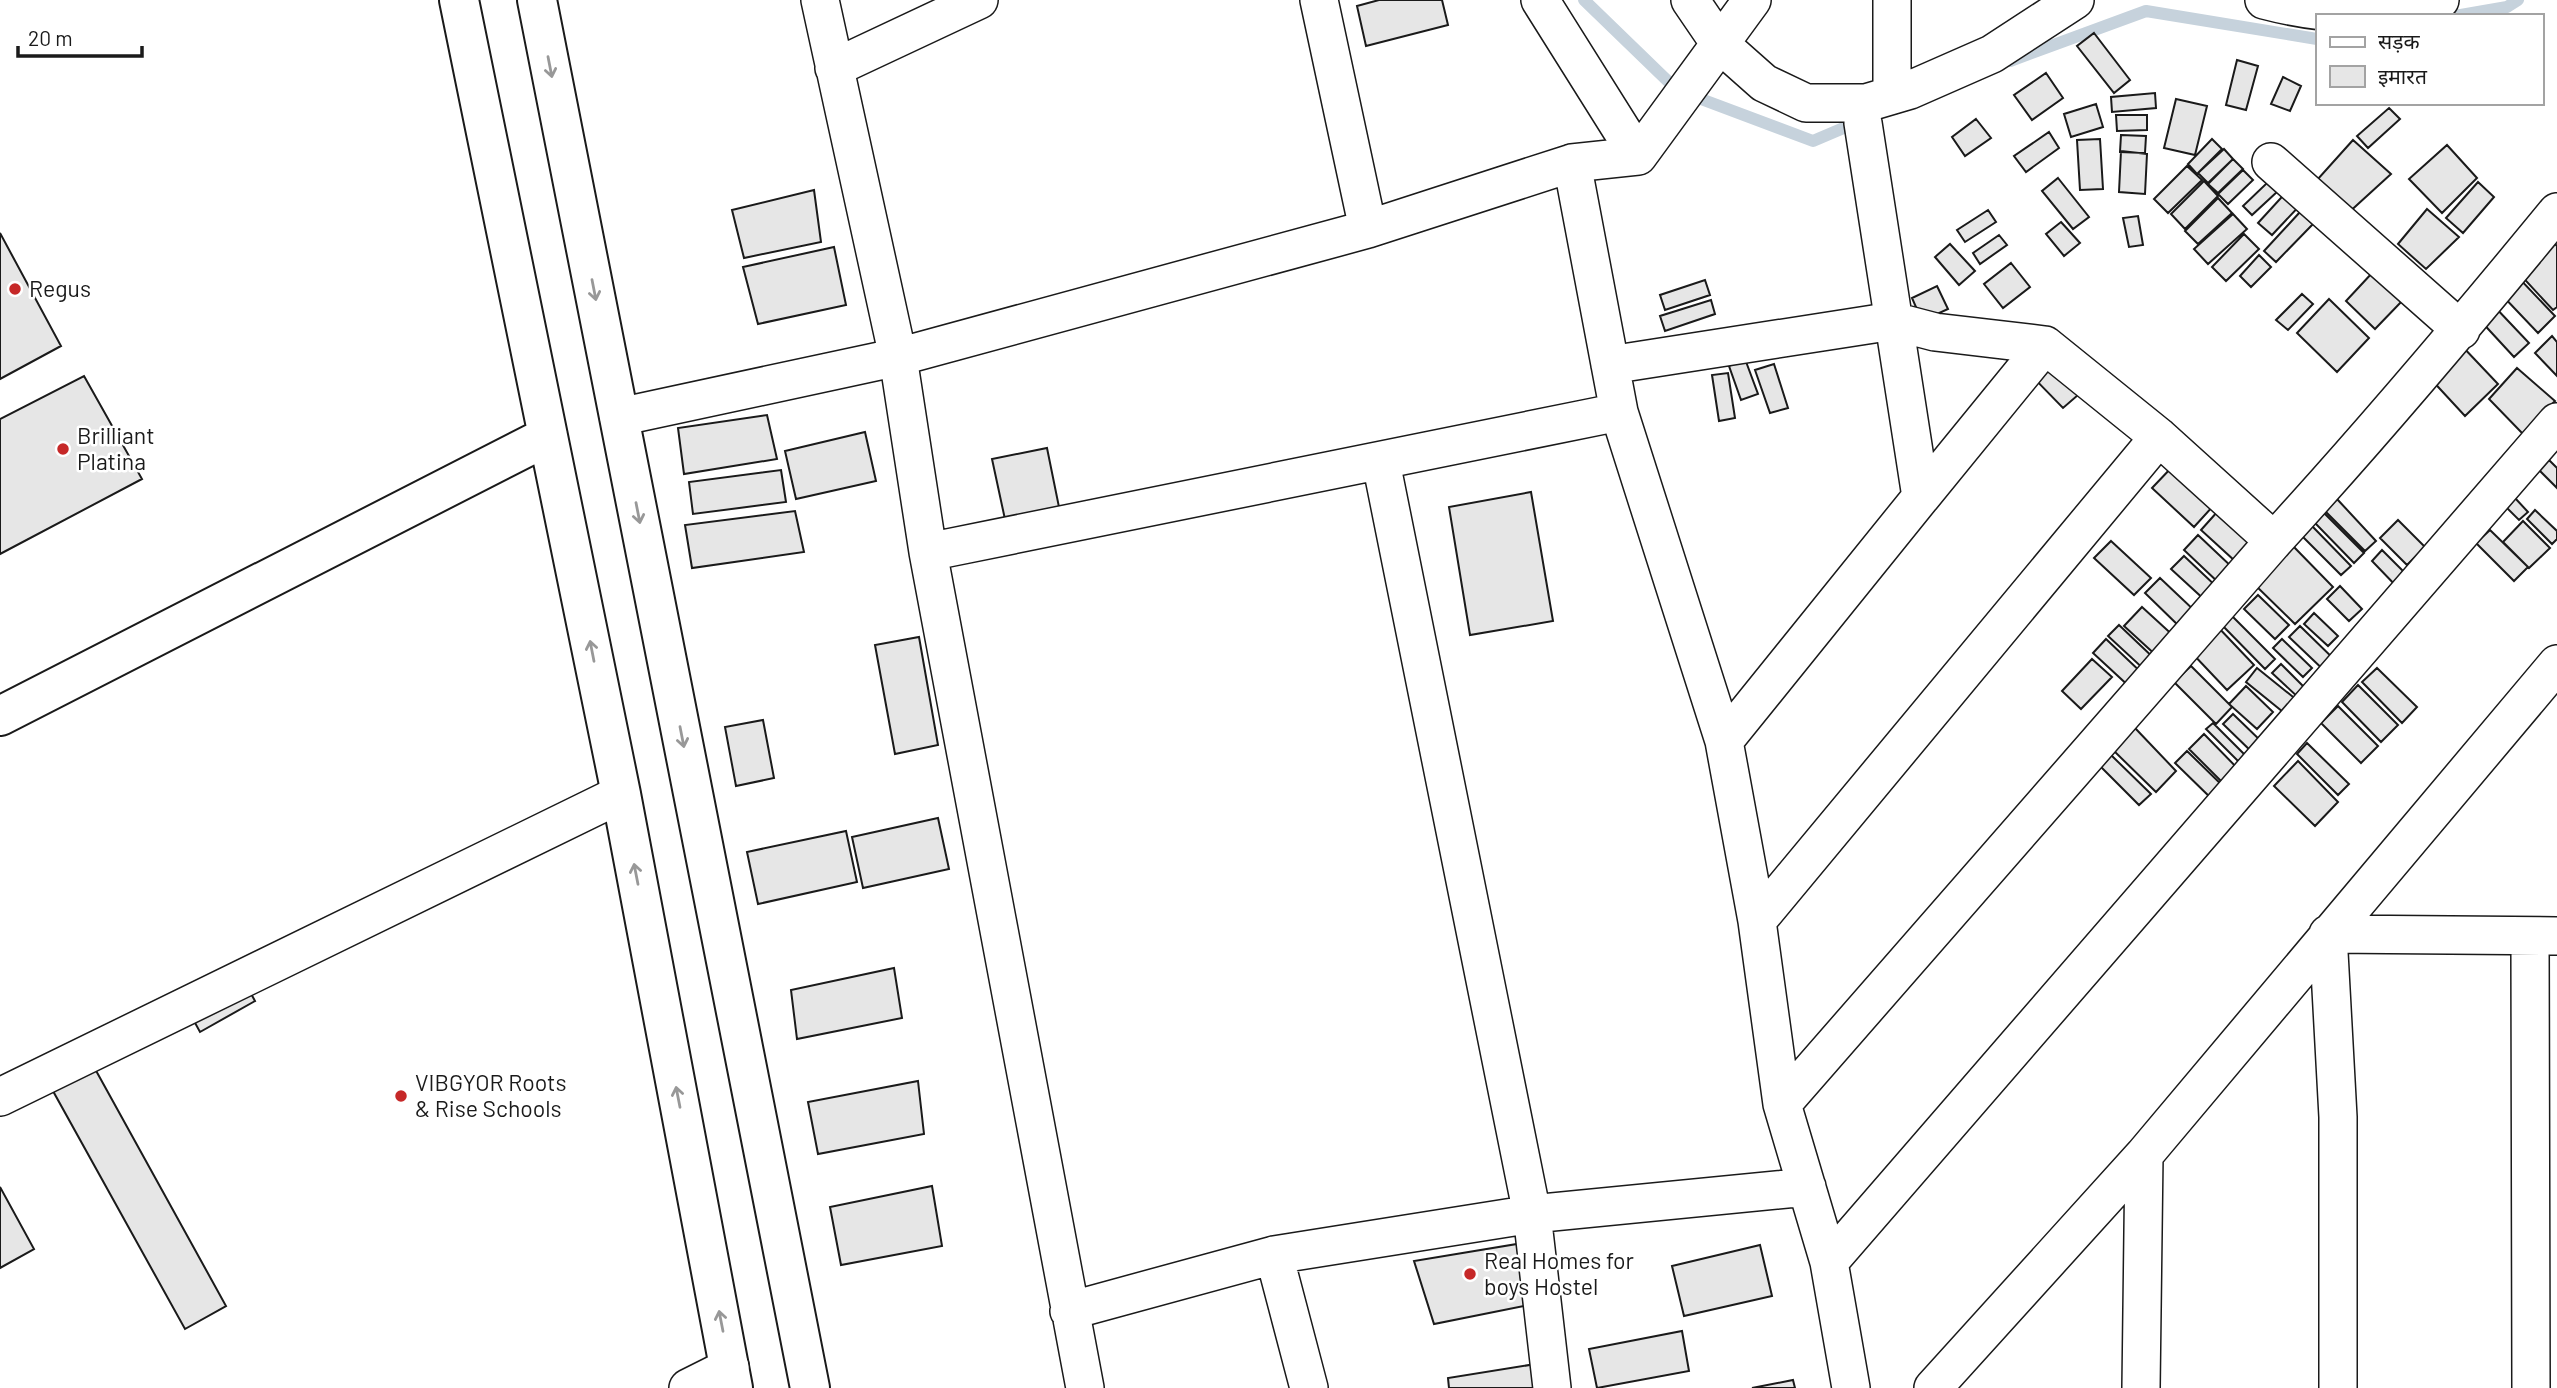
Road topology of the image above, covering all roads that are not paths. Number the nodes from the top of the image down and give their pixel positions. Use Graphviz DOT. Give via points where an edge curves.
graph roads {
  1 [pos="459,0"];
  2 [pos="537,0"];
  3 [pos="820,0"];
  4 [pos="979,0"];
  5 [pos="1319,0"];
  6 [pos="1540,0"];
  7 [pos="1690,0"];
  8 [pos="1752,0"];
  9 [pos="1892,0"];
  10 [pos="2075,0"];
  11 [pos="2267,0"];
  12 [pos="2440,0"];
  13 [pos="1715,51"];
  14 [pos="834,68"];
  15 [pos="1892,95"];
  16 [pos="1863,123"];
  17 [pos="1647,145"];
  18 [pos="2271,162"];
  19 [pos="1572,163"];
  20 [pos="2557,212"];
  21 [pos="1368,229"];
  22 [pos="1892,321"];
  23 [pos="2460,330"];
  24 [pos="2045,345"];
  25 [pos="898,358"];
  26 [pos="1610,365"];
  27 [pos="1619,412"];
  28 [pos="619,417"];
  29 [pos="2557,422"];
  30 [pos="548,436"];
  31 [pos="2159,437"];
  32 [pos="1381,461"];
  33 [pos="1921,497"];
  34 [pos="2274,541"];
  35 [pos="928,552"];
  36 [pos="2557,664"];
  37 [pos="2542,699"];
  38 [pos="0,716"];
  39 [pos="1724,741"];
  40 [pos="621,794"];
  41 [pos="1757,921"];
  42 [pos="2328,933"];
  43 [pos="2544,936"];
  44 [pos="0,1097"];
  45 [pos="1782,1104"];
  46 [pos="2144,1155"];
  47 [pos="1807,1187"];
  48 [pos="1532,1213"];
  49 [pos="1274,1255"];
  50 [pos="1829,1262"];
  51 [pos="1069,1311"];
  52 [pos="732,1378"];
  53 [pos="688,1388"];
  54 [pos="810,1388"];
  55 [pos="1085,1388"];
  56 [pos="1309,1388"];
  57 [pos="1552,1388"];
  58 [pos="1851,1388"];
  59 [pos="1933,1388"];
  60 [pos="2141,1388"];
  61 [pos="2338,1388"];
  62 [pos="2531,1388"];
  1 -- 30 [label="main road"];
  2 -- 28 [label="main road, one-way"];
  3 -- 14 [label="street"];
  4 -- 14 [label="street"];
  5 -- 21 [label="street"];
  6 -- 17 [label="street"];
  7 -- 13 [label="street"];
  8 -- 13 [label="street"];
  9 -- 15 [label="street"];
  10 -- 15 [label="street" via="1992,54"];
  11 -- 12 [label="street" via="2299,9 2364,14"];
  13 -- 15 [label="street" via="1806,103 1866,103"];
  13 -- 17 [label="street"];
  14 -- 25 [label="street"];
  16 -- 22 [label="street"];
  17 -- 19 [label="street"];
  18 -- 23 [label="street"];
  19 -- 21 [label="street"];
  19 -- 26 [label="street"];
  20 -- 23 [label="street"];
  21 -- 25 [label="street"];
  22 -- 24 [label="street" via="1935,332"];
  22 -- 26 [label="street"];
  22 -- 33 [label="street"];
  23 -- 34 [label="street"];
  24 -- 31 [label="street"];
  24 -- 33 [label="street"];
  25 -- 28 [label="street"];
  25 -- 35 [label="street"];
  26 -- 27 [label="street"];
  27 -- 32 [label="street"];
  27 -- 39 [label="street"];
  28 -- 54 [label="main road, one-way"];
  29 -- 50 [label="street"];
  30 -- 38 [label="main road"];
  40 -- 30 [label="main road, one-way"];
  31 -- 34 [label="street"];
  31 -- 41 [label="street"];
  32 -- 35 [label="street"];
  32 -- 48 [label="street"];
  33 -- 39 [label="street"];
  34 -- 45 [label="street"];
  35 -- 51 [label="street"];
  36 -- 37 [label="street"];
  37 -- 42 [label="street"];
  39 -- 41 [label="street"];
  40 -- 44 [label="street"];
  52 -- 40 [label="main road, one-way"];
  41 -- 45 [label="street"];
  42 -- 43 [label="street"];
  42 -- 46 [label="street"];
  42 -- 61 [label="street" via="2338,1117"];
  43 -- 62 [label="street"];
  45 -- 47 [label="street"];
  46 -- 59 [label="street"];
  46 -- 60 [label="street"];
  47 -- 48 [label="street"];
  47 -- 50 [label="street"];
  48 -- 49 [label="street"];
  48 -- 57 [label="street"];
  49 -- 51 [label="street"];
  49 -- 56 [label="street"];
  50 -- 58 [label="street"];
  51 -- 55 [label="street"];
  52 -- 53 [label="street"];
}
